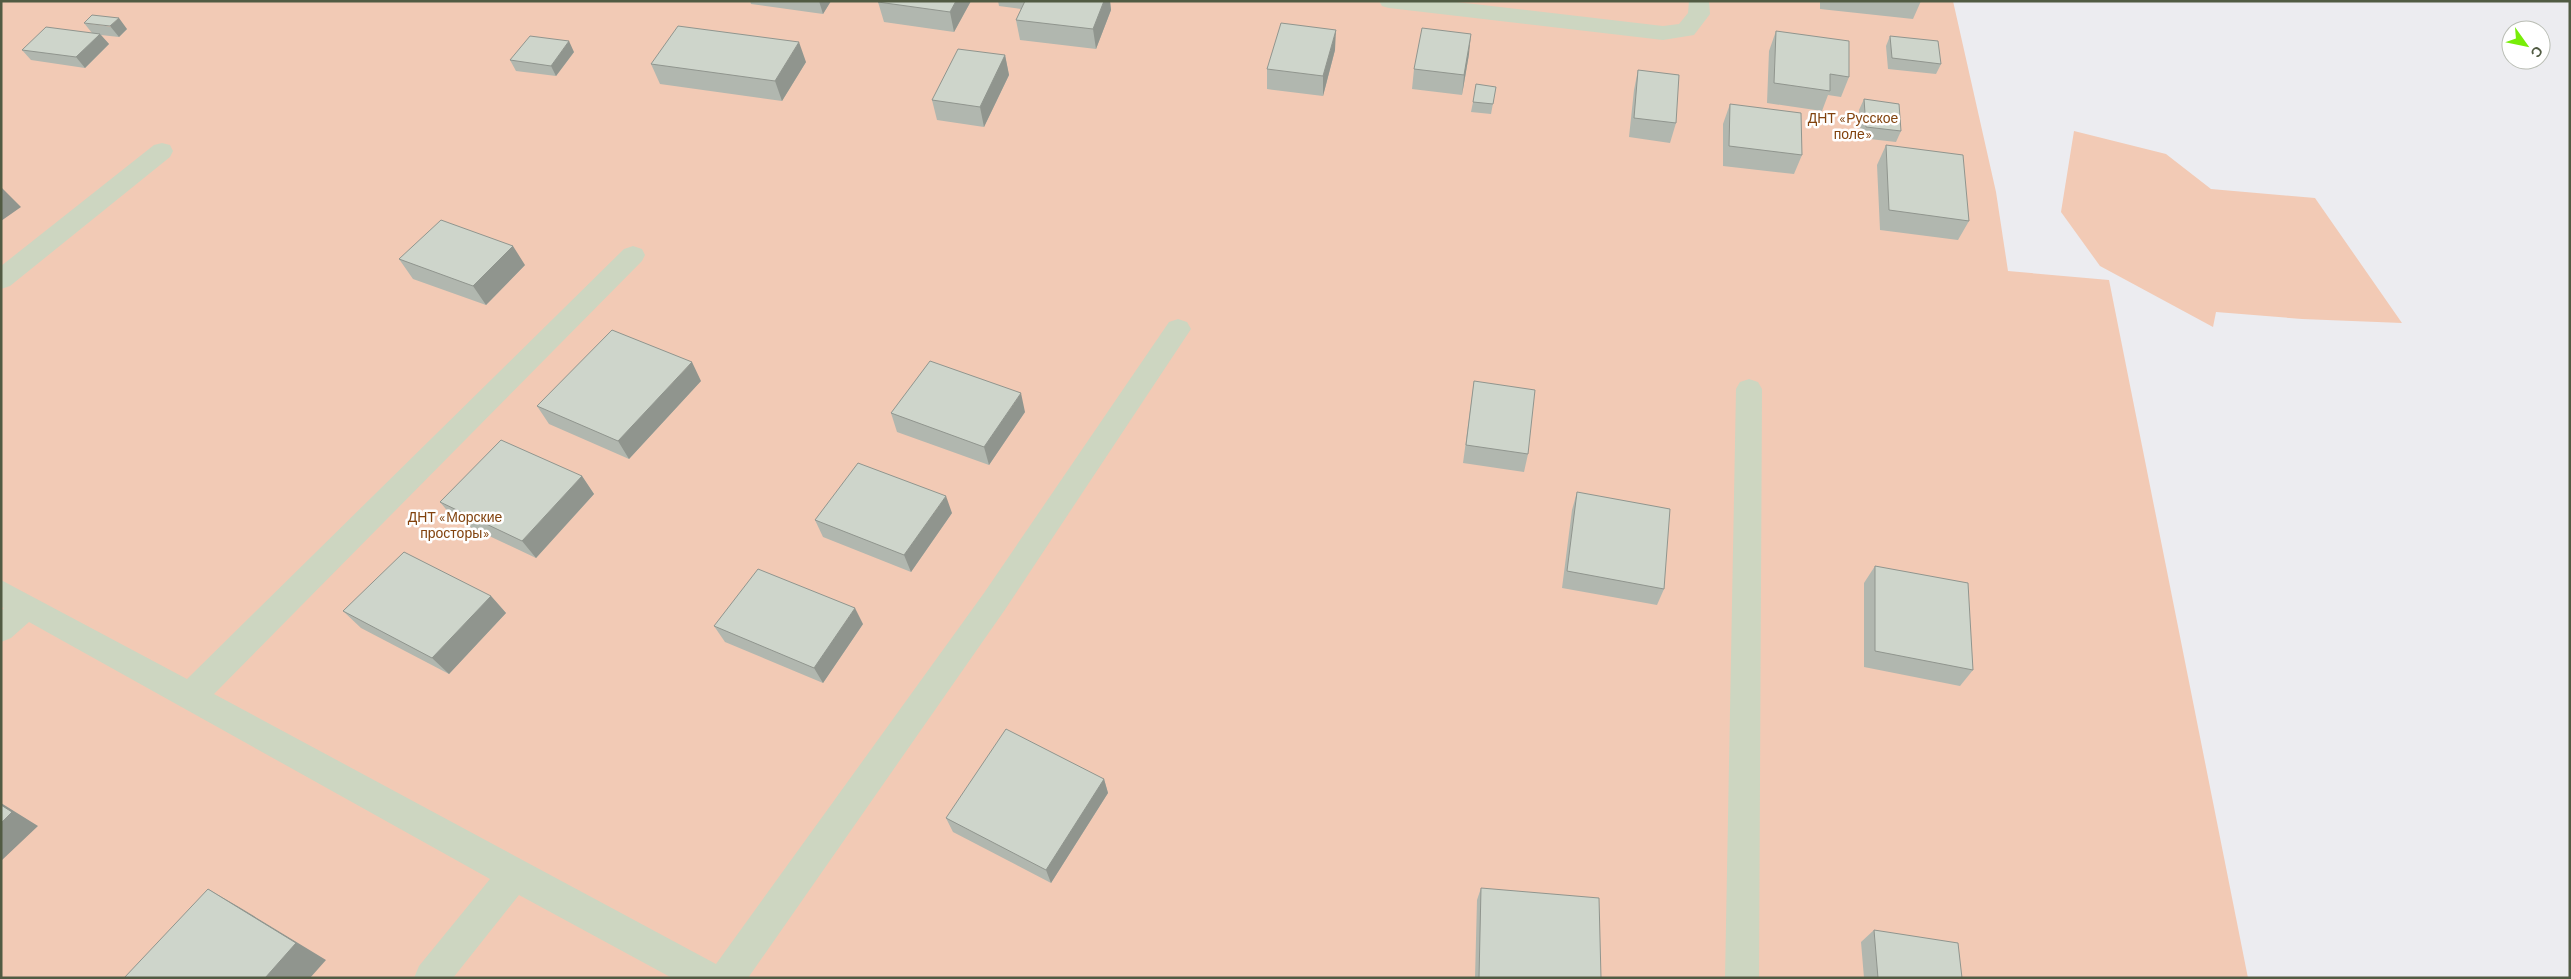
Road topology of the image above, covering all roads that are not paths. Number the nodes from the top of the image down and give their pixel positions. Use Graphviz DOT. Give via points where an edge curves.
graph roads {
  1 [pos="1389,1"];
  2 [pos="1700,1"];
  3 [pos="162,151"];
  4 [pos="633,255"];
  5 [pos="1,280"];
  6 [pos="1178,329"];
  7 [pos="1748,388"];
  8 [pos="14,599"];
  9 [pos="1,629"];
  10 [pos="190,697"];
  11 [pos="514,875"];
  12 [pos="431,978"];
  13 [pos="707,978"];
  14 [pos="727,978"];
  15 [pos="1742,978"];
  1 -- 2 [label="street" via="1663,34 1686,30 1699,14"];
  3 -- 5 [label="street"];
  4 -- 10 [label="street"];
  6 -- 14 [label="street" via="994,602"];
  7 -- 15 [label="street"];
  8 -- 9 [label="street"];
  8 -- 10 [label="street"];
  10 -- 11 [label="street"];
  11 -- 12 [label="street"];
  11 -- 13 [label="street"];
}
